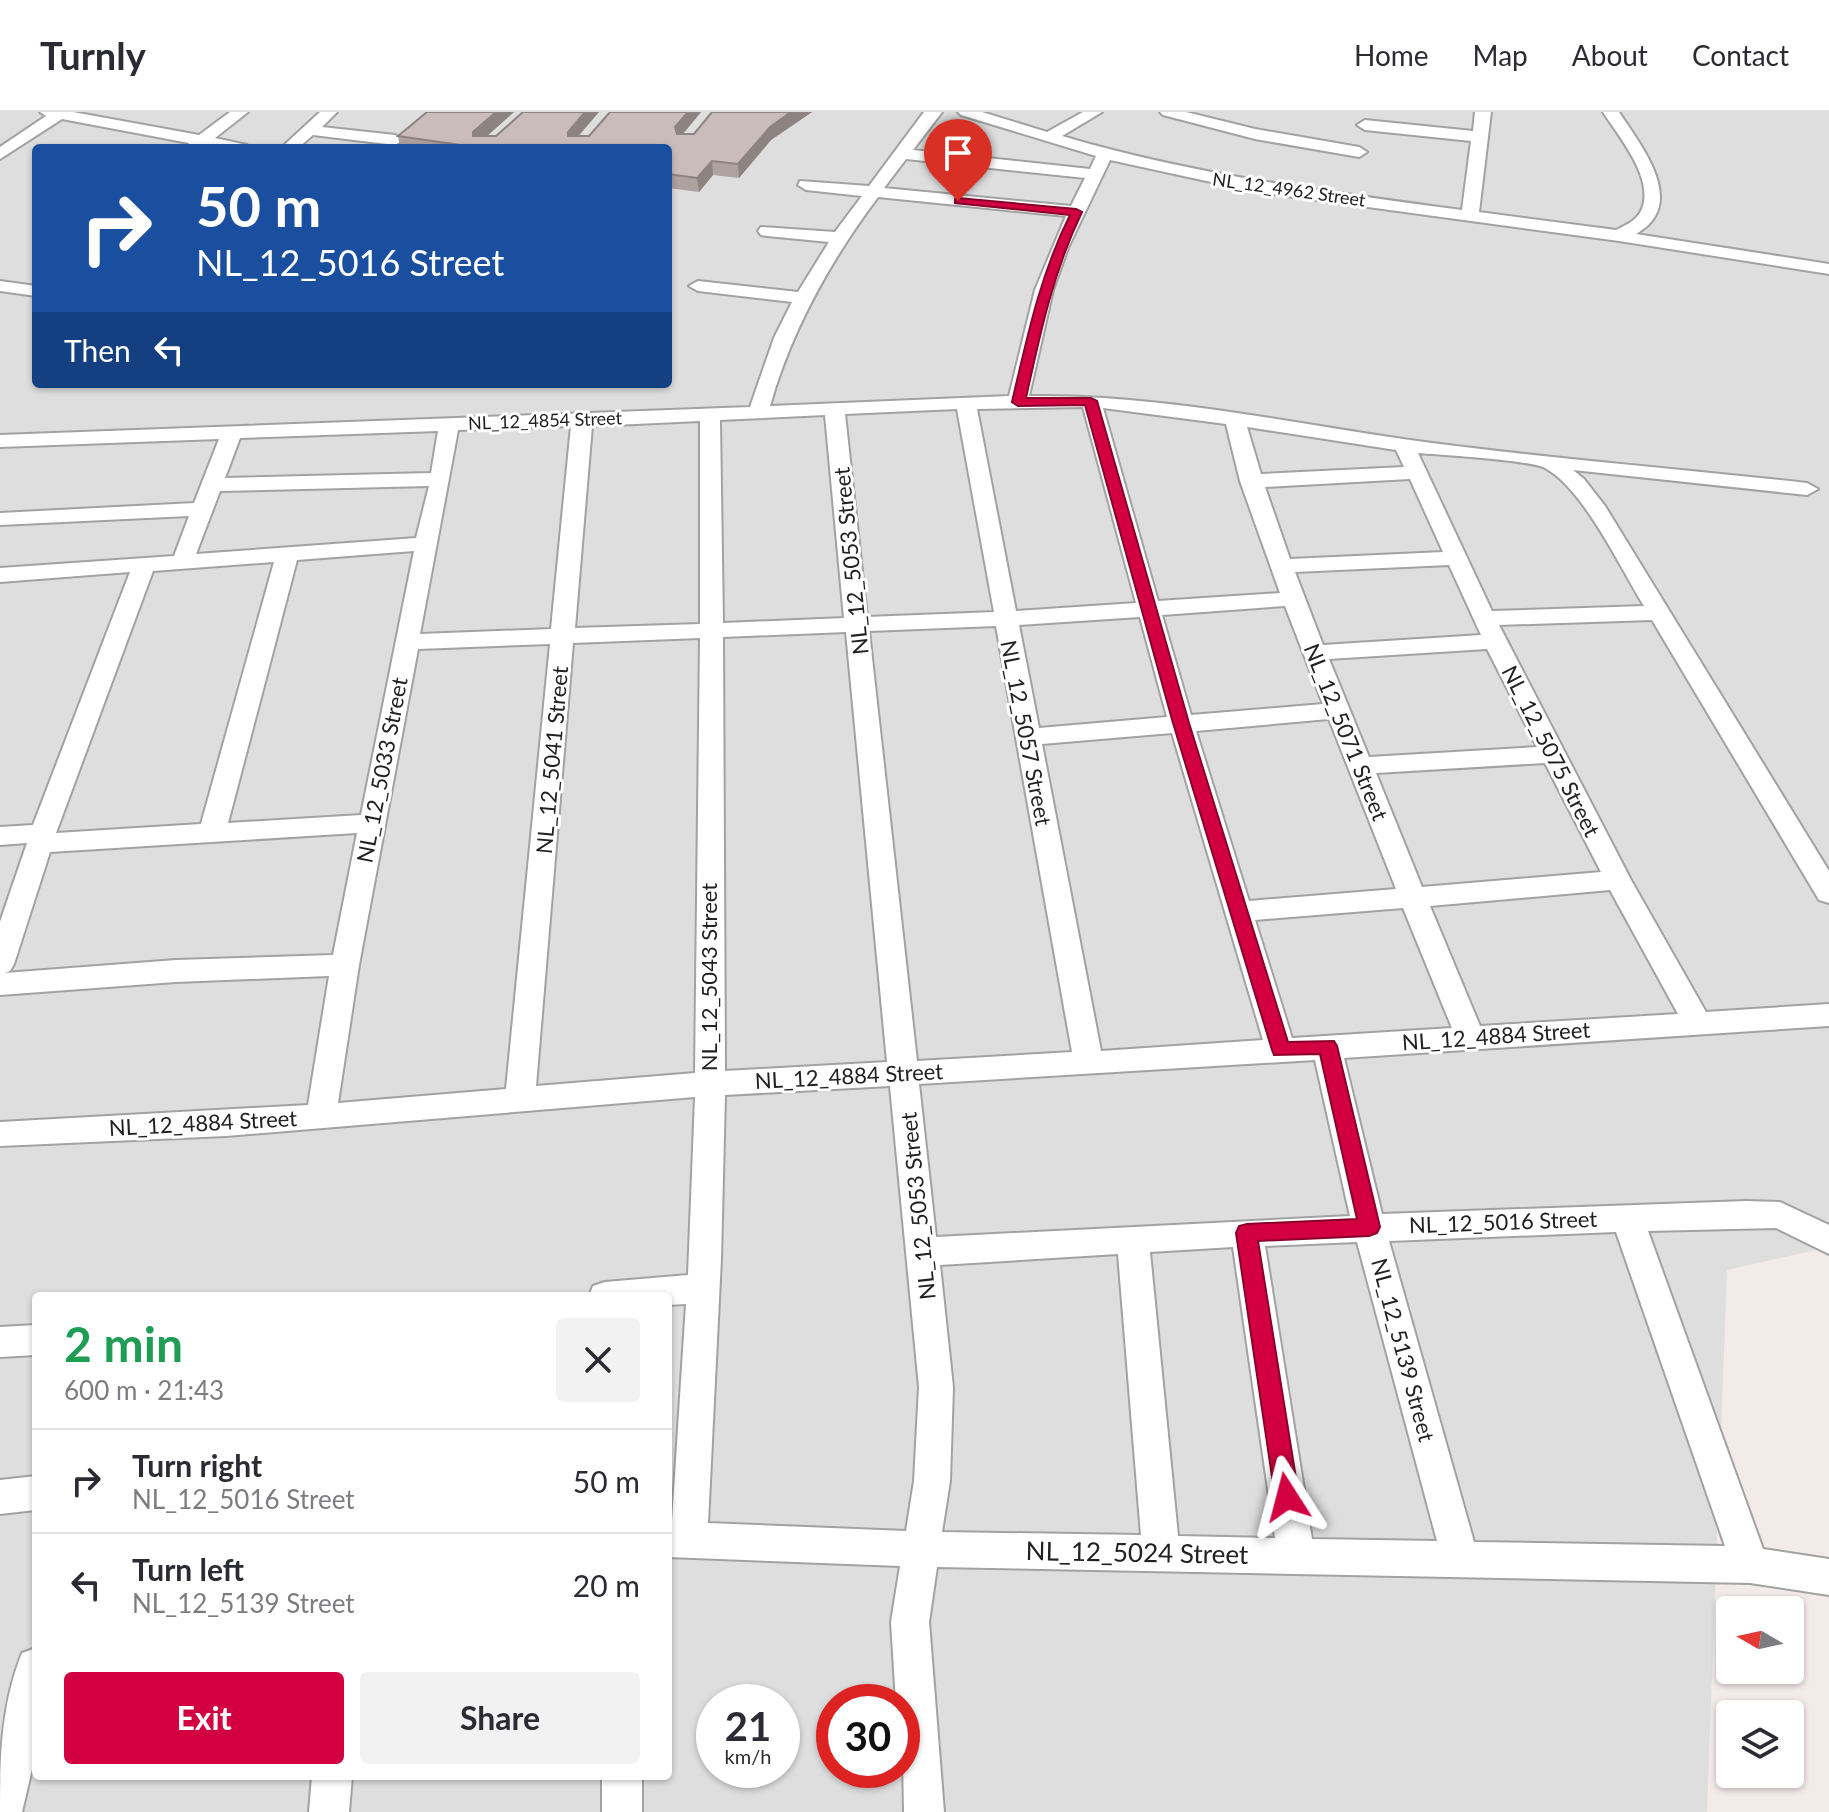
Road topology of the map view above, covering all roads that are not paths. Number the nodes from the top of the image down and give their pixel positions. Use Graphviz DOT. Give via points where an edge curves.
graph roads {
  1 [pos="240,112"];
  2 [pos="329,112"];
  3 [pos="934,112"];
  4 [pos="966,112"];
  5 [pos="1094,112"];
  6 [pos="1168,112"];
  7 [pos="1248,112"];
  8 [pos="1483,112"];
  9 [pos="1611,112"];
  10 [pos="56,113"];
  11 [pos="1367,118"];
  12 [pos="411,128"];
  13 [pos="1238,128"];
  14 [pos="309,130"];
  15 [pos="1049,137"];
  16 [pos="1482,137"];
  17 [pos="194,144"];
  18 [pos="198,144"];
  19 [pos="293,144"];
  20 [pos="391,144"];
  21 [pos="0,154"];
  22 [pos="900,154"];
  23 [pos="1105,154"];
  24 [pos="1095,174"];
  25 [pos="806,185"];
  26 [pos="870,192"];
  27 [pos="1076,212"];
  28 [pos="1470,216"];
  29 [pos="767,231"];
  30 [pos="1619,236"];
  31 [pos="842,238"];
  32 [pos="1829,269"];
  33 [pos="0,286"];
  34 [pos="698,286"];
  35 [pos="28,290"];
  36 [pos="805,298"];
  37 [pos="1091,401"];
  38 [pos="1018,402"];
  39 [pos="966,403"];
  40 [pos="834,408"];
  41 [pos="759,411"];
  42 [pos="710,413"];
  43 [pos="582,420"];
  44 [pos="1235,420"];
  45 [pos="449,425"];
  46 [pos="232,433"];
  47 [pos="0,441"];
  48 [pos="1404,445"];
  49 [pos="1551,462"];
  50 [pos="1414,473"];
  51 [pos="441,479"];
  52 [pos="1250,481"];
  53 [pos="212,485"];
  54 [pos="1807,489"];
  55 [pos="202,509"];
  56 [pos="0,519"];
  57 [pos="426,544"];
  58 [pos="287,556"];
  59 [pos="1455,558"];
  60 [pos="182,563"];
  61 [pos="144,565"];
  62 [pos="1282,566"];
  63 [pos="0,575"];
  64 [pos="1292,599"];
  65 [pos="1149,608"];
  66 [pos="1657,613"];
  67 [pos="1485,618"];
  68 [pos="1005,619"];
  69 [pos="858,625"];
  70 [pos="712,632"];
  71 [pos="564,634"];
  72 [pos="1495,641"];
  73 [pos="408,642"];
  74 [pos="1316,653"];
  75 [pos="1336,711"];
  76 [pos="1181,723"];
  77 [pos="1027,737"];
  78 [pos="1553,754"];
  79 [pos="1361,766"];
  80 [pos="372,823"];
  81 [pos="212,832"];
  82 [pos="0,836"];
  83 [pos="42,838"];
  84 [pos="1618,880"];
  85 [pos="1829,893"];
  86 [pos="1410,896"];
  87 [pos="1239,912"];
  88 [pos="0,964"];
  89 [pos="345,965"];
  90 [pos="0,984"];
  91 [pos="1829,1015"];
  92 [pos="1698,1023"];
  93 [pos="1471,1039"];
  94 [pos="1327,1046"];
  95 [pos="1281,1050"];
  96 [pos="1089,1063"];
  97 [pos="903,1072"];
  98 [pos="708,1084"];
  99 [pos="520,1100"];
  100 [pos="321,1116"];
  101 [pos="0,1134"];
  102 [pos="1627,1217"];
  103 [pos="1369,1227"];
  104 [pos="1247,1233"];
  105 [pos="1829,1240"];
  106 [pos="1133,1241"];
  107 [pos="924,1252"];
  108 [pos="702,1288"];
  109 [pos="654,1292"];
  110 [pos="32,1340"];
  111 [pos="0,1342"];
  112 [pos="32,1493"];
  113 [pos="0,1497"];
  114 [pos="678,1539"];
  115 [pos="919,1549"];
  116 [pos="1161,1553"];
  117 [pos="1296,1556"];
  118 [pos="1460,1559"];
  119 [pos="1750,1565"];
  120 [pos="1829,1577"];
  121 [pos="32,1684"];
  122 [pos="332,1780"];
  123 [pos="622,1780"];
  124 [pos="2,1812"];
  125 [pos="329,1812"];
  126 [pos="622,1812"];
  127 [pos="924,1812"];
  1 -- 18 [label="street"];
  2 -- 14 [label="street"];
  3 -- 22 [label="street"];
  4 -- 15 [label="street, NL_12_4962 Street"];
  5 -- 15 [label="street"];
  6 -- 13 [label="street"];
  7 -- 13 [label="street"];
  8 -- 16 [label="street"];
  9 -- 30 [label="street" via="1653,184 1646,217"];
  10 -- 17 [label="street" via="155,130"];
  10 -- 21 [label="street"];
  11 -- 13 [label="street" via="1358,158"];
  11 -- 16 [label="street"];
  12 -- 20 [label="street"];
  14 -- 19 [label="street"];
  14 -- 20 [label="street"];
  15 -- 23 [label="street, NL_12_4962 Street"];
  16 -- 28 [label="street"];
  22 -- 24 [label="street"];
  22 -- 26 [label="street"];
  23 -- 24 [label="street"];
  23 -- 28 [label="street, NL_12_4962 Street" via="1257,187 1351,193"];
  24 -- 27 [label="street"];
  25 -- 26 [label="street"];
  26 -- 27 [label="street"];
  26 -- 31 [label="street"];
  27 -- 38 [label="street" via="1044,290"];
  28 -- 30 [label="street, NL_12_4962 Street"];
  29 -- 31 [label="street"];
  30 -- 32 [label="street, NL_12_4962 Street"];
  31 -- 36 [label="street"];
  33 -- 35 [label="street"];
  34 -- 36 [label="street"];
  36 -- 41 [label="street" via="768,372"];
  37 -- 38 [label="street, NL_12_4854 Street"];
  37 -- 44 [label="street, NL_12_4854 Street"];
  37 -- 65 [label="street"];
  38 -- 39 [label="street, NL_12_4854 Street"];
  39 -- 40 [label="street, NL_12_4854 Street"];
  39 -- 68 [label="street, NL_12_5057 Street"];
  40 -- 41 [label="street, NL_12_4854 Street"];
  40 -- 69 [label="street, NL_12_5053 Street"];
  41 -- 42 [label="street, NL_12_4854 Street"];
  42 -- 43 [label="street, NL_12_4854 Street"];
  42 -- 70 [label="street, NL_12_5043 Street"];
  43 -- 45 [label="street, NL_12_4854 Street"];
  43 -- 71 [label="street, NL_12_5041 Street"];
  44 -- 48 [label="street, NL_12_4854 Street"];
  44 -- 52 [label="street, NL_12_5071 Street"];
  45 -- 46 [label="street, NL_12_4854 Street"];
  45 -- 51 [label="street, NL_12_5033 Street"];
  46 -- 47 [label="street, NL_12_4854 Street"];
  46 -- 53 [label="street"];
  48 -- 49 [label="street, NL_12_4854 Street"];
  48 -- 50 [label="street, NL_12_5075 Street"];
  49 -- 54 [label="street, NL_12_4854 Street"];
  49 -- 66 [label="street" via="1594,506"];
  50 -- 52 [label="street"];
  50 -- 59 [label="street, NL_12_5075 Street"];
  51 -- 53 [label="street"];
  51 -- 57 [label="street, NL_12_5033 Street"];
  52 -- 62 [label="street, NL_12_5071 Street"];
  53 -- 55 [label="street"];
  55 -- 56 [label="street"];
  55 -- 60 [label="street"];
  57 -- 58 [label="street"];
  57 -- 73 [label="street, NL_12_5033 Street"];
  58 -- 60 [label="street"];
  58 -- 81 [label="street"];
  59 -- 62 [label="street"];
  59 -- 67 [label="street, NL_12_5075 Street"];
  60 -- 61 [label="street"];
  61 -- 63 [label="street"];
  61 -- 83 [label="street"];
  62 -- 64 [label="street, NL_12_5071 Street"];
  64 -- 65 [label="street"];
  64 -- 74 [label="street, NL_12_5071 Street"];
  65 -- 68 [label="street"];
  65 -- 76 [label="street"];
  66 -- 67 [label="street"];
  66 -- 85 [label="street"];
  67 -- 72 [label="street, NL_12_5075 Street"];
  68 -- 69 [label="street"];
  68 -- 77 [label="street, NL_12_5057 Street"];
  69 -- 70 [label="street"];
  69 -- 97 [label="street, NL_12_5053 Street"];
  70 -- 71 [label="street"];
  70 -- 98 [label="street, NL_12_5043 Street"];
  71 -- 73 [label="street"];
  71 -- 99 [label="street, NL_12_5041 Street"];
  72 -- 74 [label="street"];
  72 -- 78 [label="street, NL_12_5075 Street"];
  73 -- 80 [label="street, NL_12_5033 Street"];
  74 -- 75 [label="street, NL_12_5071 Street"];
  75 -- 76 [label="street"];
  75 -- 79 [label="street, NL_12_5071 Street"];
  76 -- 77 [label="street"];
  76 -- 87 [label="street"];
  77 -- 96 [label="street, NL_12_5057 Street"];
  78 -- 79 [label="street"];
  78 -- 84 [label="street, NL_12_5075 Street"];
  79 -- 86 [label="street, NL_12_5071 Street"];
  80 -- 81 [label="street"];
  80 -- 89 [label="street, NL_12_5033 Street"];
  81 -- 83 [label="street"];
  82 -- 83 [label="street"];
  83 -- 88 [label="street"];
  84 -- 86 [label="street"];
  84 -- 92 [label="street, NL_12_5075 Street"];
  86 -- 87 [label="street"];
  86 -- 93 [label="street, NL_12_5071 Street"];
  87 -- 95 [label="street"];
  89 -- 90 [label="street"];
  89 -- 100 [label="street, NL_12_5033 Street"];
  91 -- 92 [label="street, NL_12_4884 Street"];
  92 -- 93 [label="street, NL_12_4884 Street"];
  93 -- 94 [label="street, NL_12_4884 Street"];
  94 -- 95 [label="street, NL_12_4884 Street"];
  94 -- 103 [label="street, NL_12_5139 Street"];
  95 -- 96 [label="street, NL_12_4884 Street"];
  96 -- 97 [label="street, NL_12_4884 Street"];
  97 -- 98 [label="street, NL_12_4884 Street"];
  97 -- 107 [label="street, NL_12_5053 Street"];
  98 -- 99 [label="street, NL_12_4884 Street"];
  98 -- 108 [label="street, NL_12_5043 Street"];
  99 -- 100 [label="street, NL_12_4884 Street"];
  100 -- 101 [label="street, NL_12_4884 Street"];
  102 -- 103 [label="street, NL_12_5016 Street"];
  102 -- 105 [label="street, NL_12_5016 Street" via="1780,1215"];
  102 -- 119 [label="street"];
  103 -- 104 [label="street, NL_12_5016 Street"];
  103 -- 118 [label="street, NL_12_5139 Street"];
  104 -- 106 [label="street, NL_12_5016 Street"];
  104 -- 117 [label="street"];
  106 -- 107 [label="street, NL_12_5016 Street"];
  106 -- 116 [label="street"];
  107 -- 115 [label="street, NL_12_5053 Street" via="936,1387 932,1481"];
  108 -- 109 [label="street"];
  108 -- 114 [label="street, NL_12_5043 Street" via="699,1413"];
  110 -- 111 [label="street"];
  112 -- 113 [label="street"];
  114 -- 115 [label="street, NL_12_5024 Street"];
  115 -- 116 [label="street, NL_12_5024 Street"];
  115 -- 127 [label="street, NL_12_5053 Street" via="910,1622"];
  116 -- 117 [label="street, NL_12_5024 Street"];
  117 -- 118 [label="street, NL_12_5024 Street"];
  118 -- 119 [label="street, NL_12_5024 Street"];
  119 -- 120 [label="street, NL_12_5024 Street"];
  121 -- 124 [label="street"];
  122 -- 125 [label="street"];
  123 -- 126 [label="street"];
}
